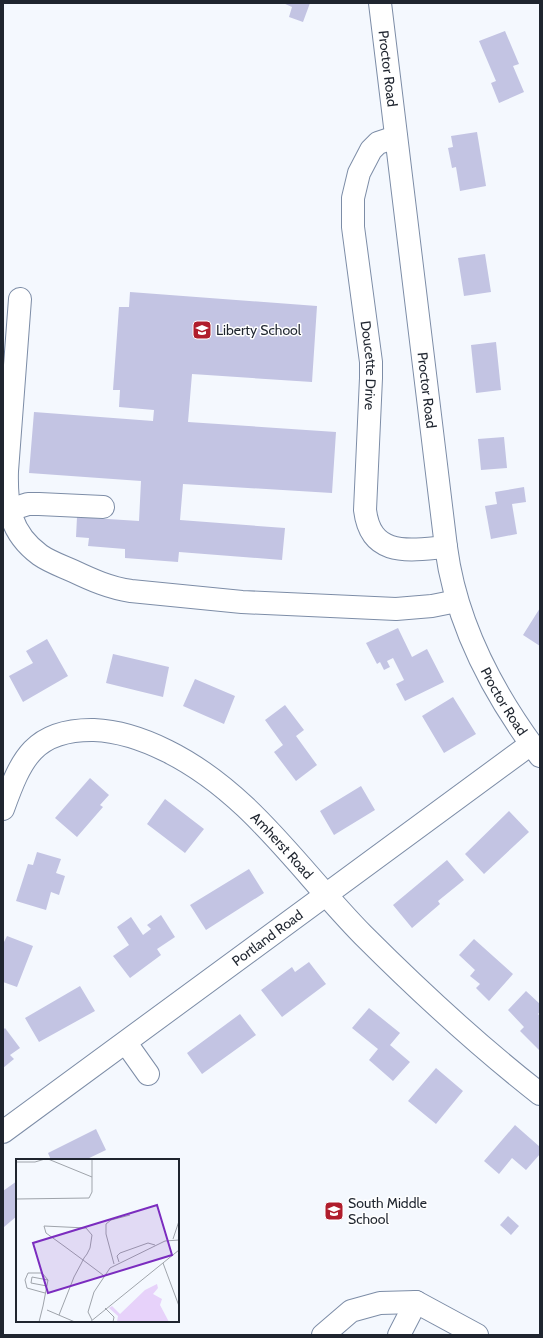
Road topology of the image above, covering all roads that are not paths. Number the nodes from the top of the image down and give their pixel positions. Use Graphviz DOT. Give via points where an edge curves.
graph roads {
  1 [pos="380,3"];
  2 [pos="396,137"];
  3 [pos="20,299"];
  4 [pos="103,508"];
  5 [pos="10,510"];
  6 [pos="446,547"];
  7 [pos="457,601"];
  8 [pos="535,750"];
  9 [pos="3,809"];
  10 [pos="326,895"];
  11 [pos="126,1043"];
  12 [pos="148,1074"];
  13 [pos="540,1094"];
  14 [pos="3,1132"];
  15 [pos="416,1302"];
  16 [pos="471,1334"];
  17 [pos="323,1335"];
  18 [pos="399,1335"];
  1 -- 2 [label="street, Proctor Road"];
  2 -- 6 [label="street, Proctor Road"];
  2 -- 6 [label="street, Doucette Drive" via="378,143 371,150 359,173 353,198 353,227 371,362 366,520 376,539 384,545 405,550"];
  3 -- 5 [label="street" via="7,471"];
  4 -- 5 [label="street" via="28,504"];
  5 -- 7 [label="street" via="12,521 18,531 41,556 119,589 242,602 396,609"];
  6 -- 7 [label="street, Proctor Road"];
  7 -- 8 [label="street, Proctor Road" via="470,636 496,688"];
  8 -- 10 [label="street, Portland Road"];
  9 -- 10 [label="street, Amherst Road" via="12,783 26,757 45,741 57,735 87,730 137,738 189,762 223,786 257,817"];
  10 -- 11 [label="street, Portland Road"];
  10 -- 13 [label="street, Amherst Road" via="438,1009"];
  11 -- 12 [label="street"];
  11 -- 14 [label="street, Portland Road"];
  15 -- 16 [label="street"];
  15 -- 17 [label="street" via="380,1303 352,1311"];
  15 -- 18 [label="street"];
}
